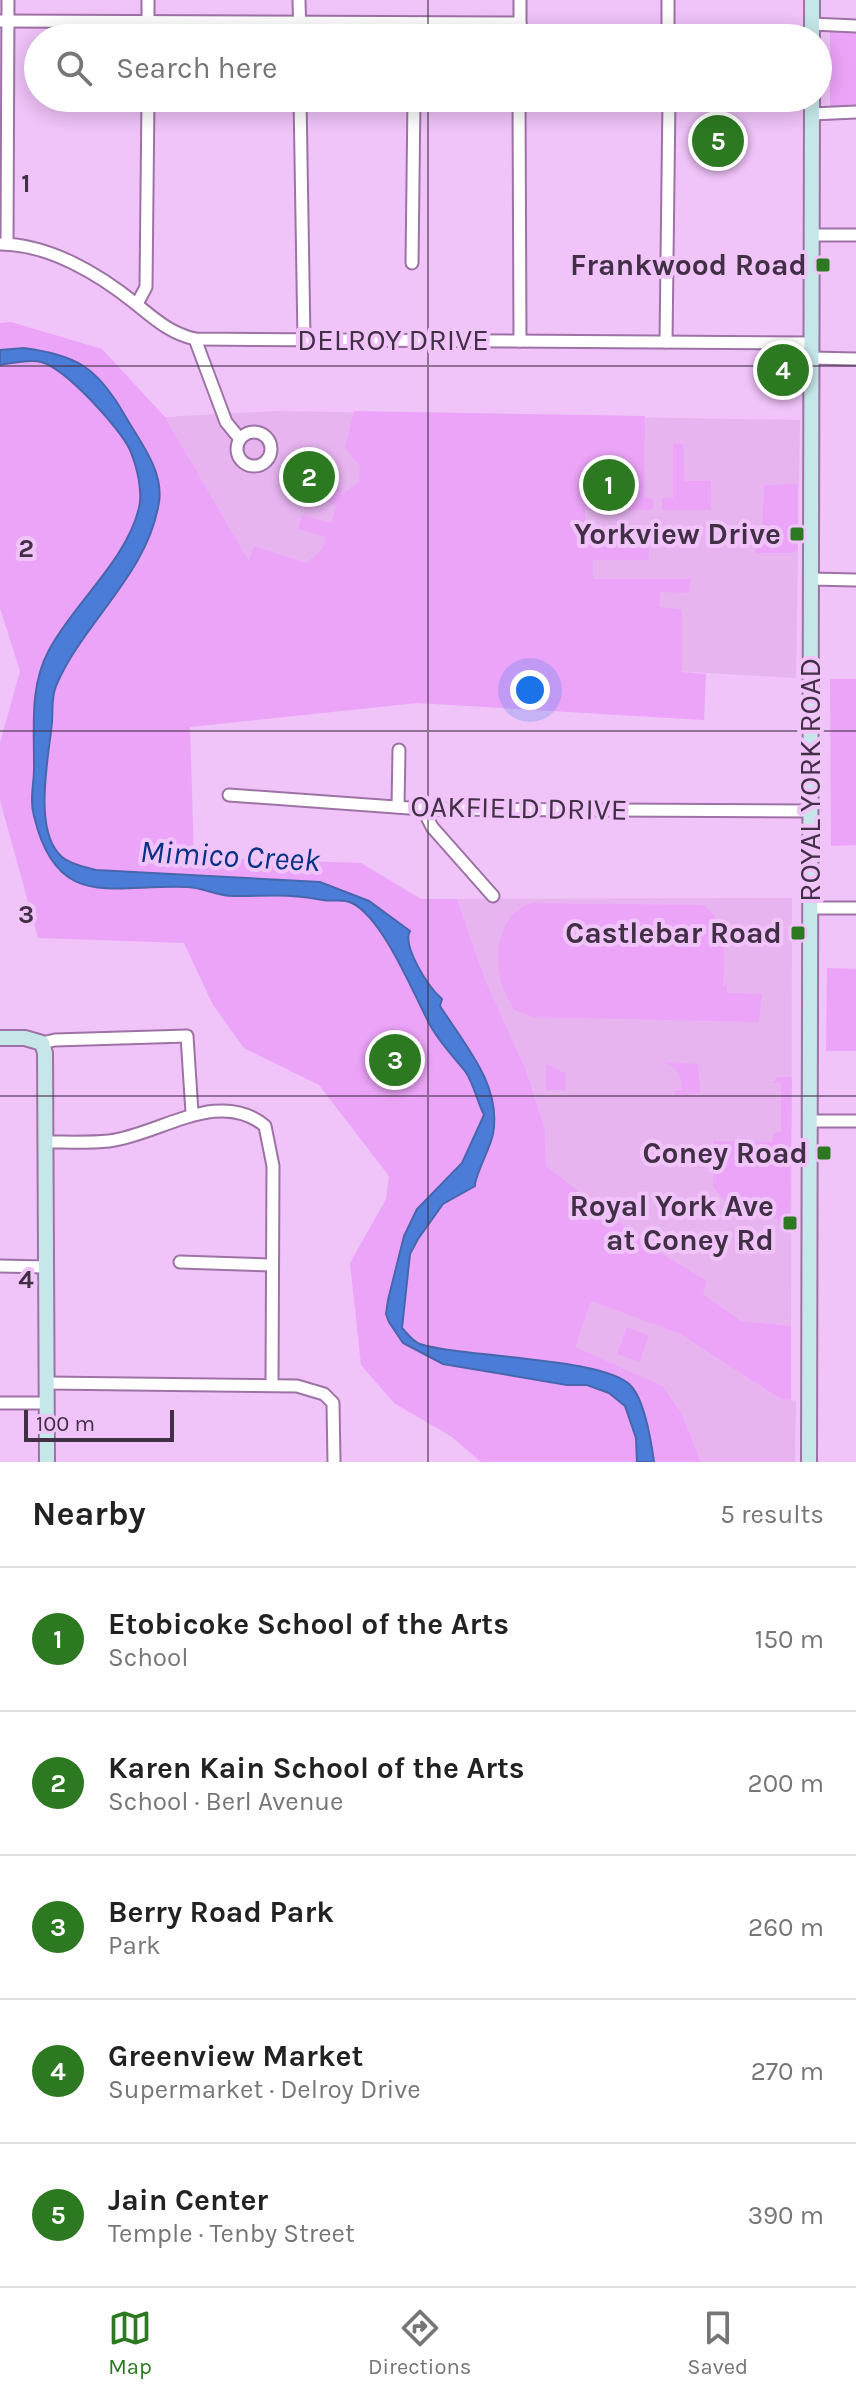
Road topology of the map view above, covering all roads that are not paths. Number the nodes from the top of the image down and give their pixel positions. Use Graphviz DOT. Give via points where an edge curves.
graph roads {
  1 [pos="8,0"];
  2 [pos="148,0"];
  3 [pos="299,0"];
  4 [pos="520,0"];
  5 [pos="668,0"];
  6 [pos="812,0"];
  7 [pos="4,21"];
  8 [pos="148,22"];
  9 [pos="299,22"];
  10 [pos="420,23"];
  11 [pos="520,23"];
  12 [pos="668,24"];
  13 [pos="812,24"];
  14 [pos="856,26"];
  15 [pos="832,29"];
  16 [pos="148,112"];
  17 [pos="300,112"];
  18 [pos="414,112"];
  19 [pos="519,112"];
  20 [pos="669,112"];
  21 [pos="856,112"];
  22 [pos="812,114"];
  23 [pos="812,235"];
  24 [pos="856,235"];
  25 [pos="4,244"];
  26 [pos="412,263"];
  27 [pos="137,304"];
  28 [pos="195,339"];
  29 [pos="304,339"];
  30 [pos="520,341"];
  31 [pos="666,342"];
  32 [pos="811,351"];
  33 [pos="856,359"];
  34 [pos="240,439"];
  35 [pos="810,579"];
  36 [pos="856,580"];
  37 [pos="399,750"];
  38 [pos="229,795"];
  39 [pos="398,807"];
  40 [pos="423,809"];
  41 [pos="809,811"];
  42 [pos="493,896"];
  43 [pos="810,908"];
  44 [pos="856,908"];
  45 [pos="0,1038"];
  46 [pos="42,1043"];
  47 [pos="192,1113"];
  48 [pos="809,1121"];
  49 [pos="856,1121"];
  50 [pos="46,1142"];
  51 [pos="180,1262"];
  52 [pos="272,1265"];
  53 [pos="0,1266"];
  54 [pos="46,1267"];
  55 [pos="47,1383"];
  56 [pos="272,1385"];
  57 [pos="0,1403"];
  58 [pos="46,1403"];
  59 [pos="47,1462"];
  60 [pos="334,1462"];
  61 [pos="809,1462"];
  1 -- 7 [label="street"];
  2 -- 8 [label="street"];
  3 -- 9 [label="street"];
  4 -- 11 [label="street"];
  5 -- 12 [label="street"];
  6 -- 13 [label="main road"];
  7 -- 8 [label="street"];
  7 -- 25 [label="street"];
  8 -- 9 [label="street"];
  9 -- 10 [label="street"];
  10 -- 11 [label="street"];
  14 -- 15 [label="street"];
  16 -- 27 [label="street" via="146,287"];
  17 -- 29 [label="street"];
  18 -- 26 [label="street"];
  19 -- 30 [label="street"];
  20 -- 31 [label="street"];
  21 -- 22 [label="street"];
  22 -- 23 [label="main road, ROYAL YORK ROAD"];
  23 -- 24 [label="street"];
  23 -- 32 [label="main road, ROYAL YORK ROAD"];
  25 -- 27 [label="street, DELROY DRIVE" via="61,258"];
  27 -- 28 [label="street, DELROY DRIVE" via="161,326"];
  28 -- 29 [label="street, DELROY DRIVE"];
  28 -- 34 [label="street" via="226,422"];
  29 -- 30 [label="street, DELROY DRIVE"];
  30 -- 31 [label="street, DELROY DRIVE"];
  31 -- 32 [label="street, DELROY DRIVE"];
  32 -- 33 [label="street, DELROY DRIVE"];
  32 -- 35 [label="main road, ROYAL YORK ROAD"];
  35 -- 36 [label="street"];
  35 -- 41 [label="main road, ROYAL YORK ROAD"];
  37 -- 39 [label="street"];
  38 -- 39 [label="street, OAKFIELD DRIVE"];
  39 -- 40 [label="street, OAKFIELD DRIVE"];
  40 -- 41 [label="street, OAKFIELD DRIVE"];
  40 -- 42 [label="street" via="432,827"];
  41 -- 43 [label="main road, ROYAL YORK ROAD"];
  43 -- 44 [label="street"];
  43 -- 48 [label="main road, ROYAL YORK ROAD"];
  45 -- 46 [label="main road"];
  46 -- 47 [label="street" via="187,1036"];
  46 -- 50 [label="main road"];
  47 -- 50 [label="street" via="124,1138"];
  47 -- 52 [label="street" via="241,1113 265,1126 273,1166"];
  48 -- 49 [label="street"];
  48 -- 61 [label="main road, ROYAL YORK ROAD"];
  50 -- 54 [label="main road"];
  51 -- 52 [label="street"];
  52 -- 56 [label="street"];
  53 -- 54 [label="street"];
  54 -- 55 [label="main road"];
  55 -- 56 [label="street"];
  55 -- 58 [label="main road"];
  56 -- 60 [label="street" via="313,1389 333,1403"];
  57 -- 58 [label="street"];
  58 -- 59 [label="main road"];
}
